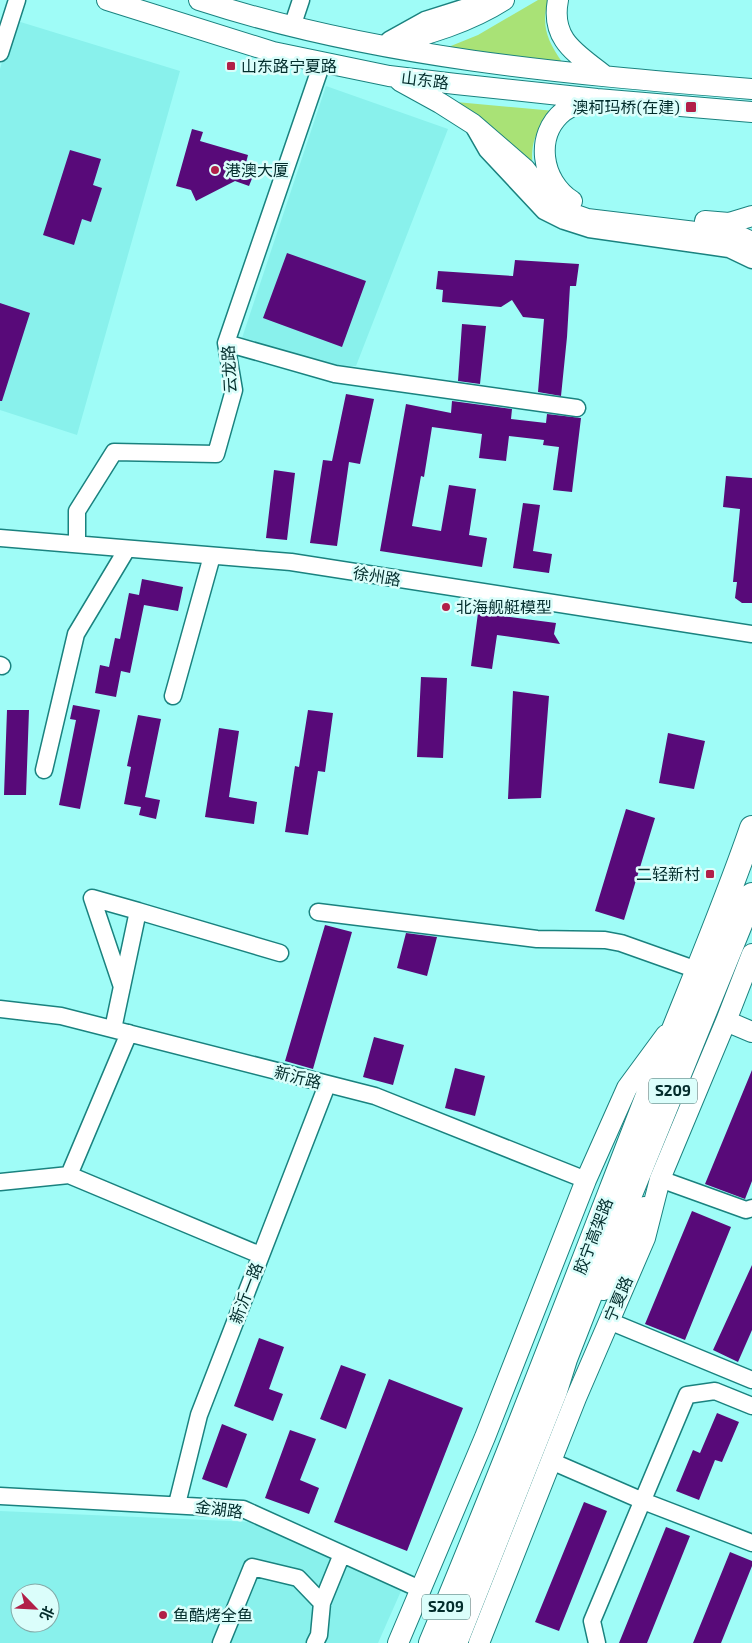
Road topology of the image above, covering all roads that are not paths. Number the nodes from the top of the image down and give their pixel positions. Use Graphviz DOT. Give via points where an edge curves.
graph roads {
  1 [pos="17,0"];
  2 [pos="107,0"];
  3 [pos="198,0"];
  4 [pos="301,0"];
  5 [pos="478,0"];
  6 [pos="504,0"];
  7 [pos="558,0"];
  8 [pos="292,27"];
  9 [pos="381,47"];
  10 [pos="0,53"];
  11 [pos="322,63"];
  12 [pos="389,76"];
  13 [pos="607,77"];
  14 [pos="752,89"];
  15 [pos="597,99"];
  16 [pos="752,112"];
  17 [pos="473,124"];
  18 [pos="752,216"];
  19 [pos="729,230"];
  20 [pos="752,242"];
  21 [pos="752,260"];
  22 [pos="226,343"];
  23 [pos="577,408"];
  24 [pos="0,538"];
  25 [pos="77,544"];
  26 [pos="127,549"];
  27 [pos="212,556"];
  28 [pos="752,634"];
  29 [pos="173,696"];
  30 [pos="44,770"];
  31 [pos="752,828"];
  32 [pos="752,895"];
  33 [pos="138,911"];
  34 [pos="318,912"];
  35 [pos="280,953"];
  36 [pos="752,954"];
  37 [pos="698,970"];
  38 [pos="122,987"];
  39 [pos="0,1009"];
  40 [pos="677,1020"];
  41 [pos="726,1021"];
  42 [pos="121,1031"];
  43 [pos="752,1032"];
  44 [pos="327,1084"];
  45 [pos="69,1174"];
  46 [pos="660,1179"];
  47 [pos="586,1180"];
  48 [pos="0,1182"];
  49 [pos="752,1208"];
  50 [pos="260,1255"];
  51 [pos="603,1290"];
  52 [pos="609,1321"];
  53 [pos="752,1380"];
  54 [pos="556,1390"];
  55 [pos="752,1406"];
  56 [pos="551,1462"];
  57 [pos="0,1496"];
  58 [pos="643,1501"];
  59 [pos="177,1504"];
  60 [pos="752,1544"];
  61 [pos="342,1554"];
  62 [pos="472,1575"];
  63 [pos="422,1590"];
  64 [pos="322,1603"];
  65 [pos="221,1643"];
  66 [pos="315,1643"];
  67 [pos="398,1643"];
  68 [pos="432,1643"];
  69 [pos="455,1643"];
  70 [pos="479,1643"];
  71 [pos="597,1643"];
  1 -- 10 [label="street"];
  2 -- 11 [label="main road, 山东路" via="239,43"];
  3 -- 8 [label="main road, 山东路"];
  4 -- 8 [label="street"];
  5 -- 9 [label="street" via="426,20"];
  6 -- 9 [label="main road" via="443,30"];
  7 -- 13 [label="main road" via="558,25 564,42"];
  8 -- 9 [label="main road, 山东路"];
  9 -- 13 [label="main road, 山东路"];
  11 -- 12 [label="main road, 山东路"];
  11 -- 22 [label="street, 云龙路"];
  12 -- 15 [label="main road, 山东路"];
  12 -- 17 [label="main road"];
  13 -- 14 [label="main road, 山东路"];
  15 -- 16 [label="main road, 山东路"];
  15 -- 19 [label="main road" via="578,103 563,112 547,137 544,149 546,162 556,188 581,207"];
  17 -- 19 [label="main road" via="525,170 549,200 567,212 587,219"];
  17 -- 21 [label="street" via="487,150 544,211 564,221 589,229 729,249"];
  18 -- 19 [label="main road"];
  19 -- 20 [label="main road"];
  22 -- 23 [label="street" via="335,374"];
  22 -- 25 [label="street, 云龙路" via="234,390 216,454 114,452 77,512"];
  24 -- 25 [label="street, 徐州路"];
  25 -- 26 [label="street, 徐州路"];
  26 -- 27 [label="street, 徐州路"];
  26 -- 30 [label="street" via="76,634"];
  27 -- 28 [label="street, 徐州路" via="291,562"];
  27 -- 29 [label="street"];
  31 -- 37 [label="highway, 胶宁高架路 / S209"];
  32 -- 54 [label="highway, 胶宁高架路 / S209" via="565,1359"];
  33 -- 35 [label="street"];
  33 -- 38 [label="street"];
  33 -- 38 [label="street" via="92,898"];
  34 -- 37 [label="street" via="537,939 605,940"];
  36 -- 41 [label="main road, 宁夏路"];
  37 -- 40 [label="highway, 胶宁高架路 / S209"];
  38 -- 42 [label="street"];
  39 -- 42 [label="street, 新沂路" via="61,1016"];
  40 -- 47 [label="main road" via="627,1088"];
  40 -- 62 [label="highway, 胶宁高架路 / S209"];
  41 -- 43 [label="main road"];
  41 -- 46 [label="main road, 宁夏路"];
  42 -- 44 [label="street, 新沂路"];
  42 -- 45 [label="street"];
  44 -- 47 [label="street, 新沂路" via="375,1096"];
  44 -- 50 [label="street, 新沂一路"];
  45 -- 48 [label="street"];
  45 -- 50 [label="street"];
  46 -- 49 [label="street" via="746,1210"];
  46 -- 51 [label="main road"];
  46 -- 52 [label="main road, 宁夏路" via="645,1238"];
  47 -- 63 [label="main road"];
  50 -- 59 [label="street, 新沂一路" via="199,1415"];
  51 -- 54 [label="highway" via="576,1356"];
  52 -- 53 [label="street"];
  52 -- 56 [label="main road, 宁夏路"];
  54 -- 62 [label="highway, 胶宁高架路 / S209"];
  55 -- 58 [label="street" via="715,1391 687,1395"];
  56 -- 58 [label="street"];
  56 -- 70 [label="main road, 宁夏路"];
  57 -- 59 [label="street, 金湖路"];
  58 -- 60 [label="street"];
  58 -- 71 [label="street" via="592,1621"];
  59 -- 61 [label="street, 金湖路" via="243,1509"];
  61 -- 63 [label="street, 金湖路"];
  61 -- 64 [label="street"];
  62 -- 68 [label="highway, 胶宁高架路 / S209"];
  62 -- 69 [label="highway, 胶宁高架路 / S209"];
  63 -- 67 [label="main road"];
  64 -- 65 [label="street" via="298,1578 252,1567"];
  64 -- 66 [label="street"];
}
